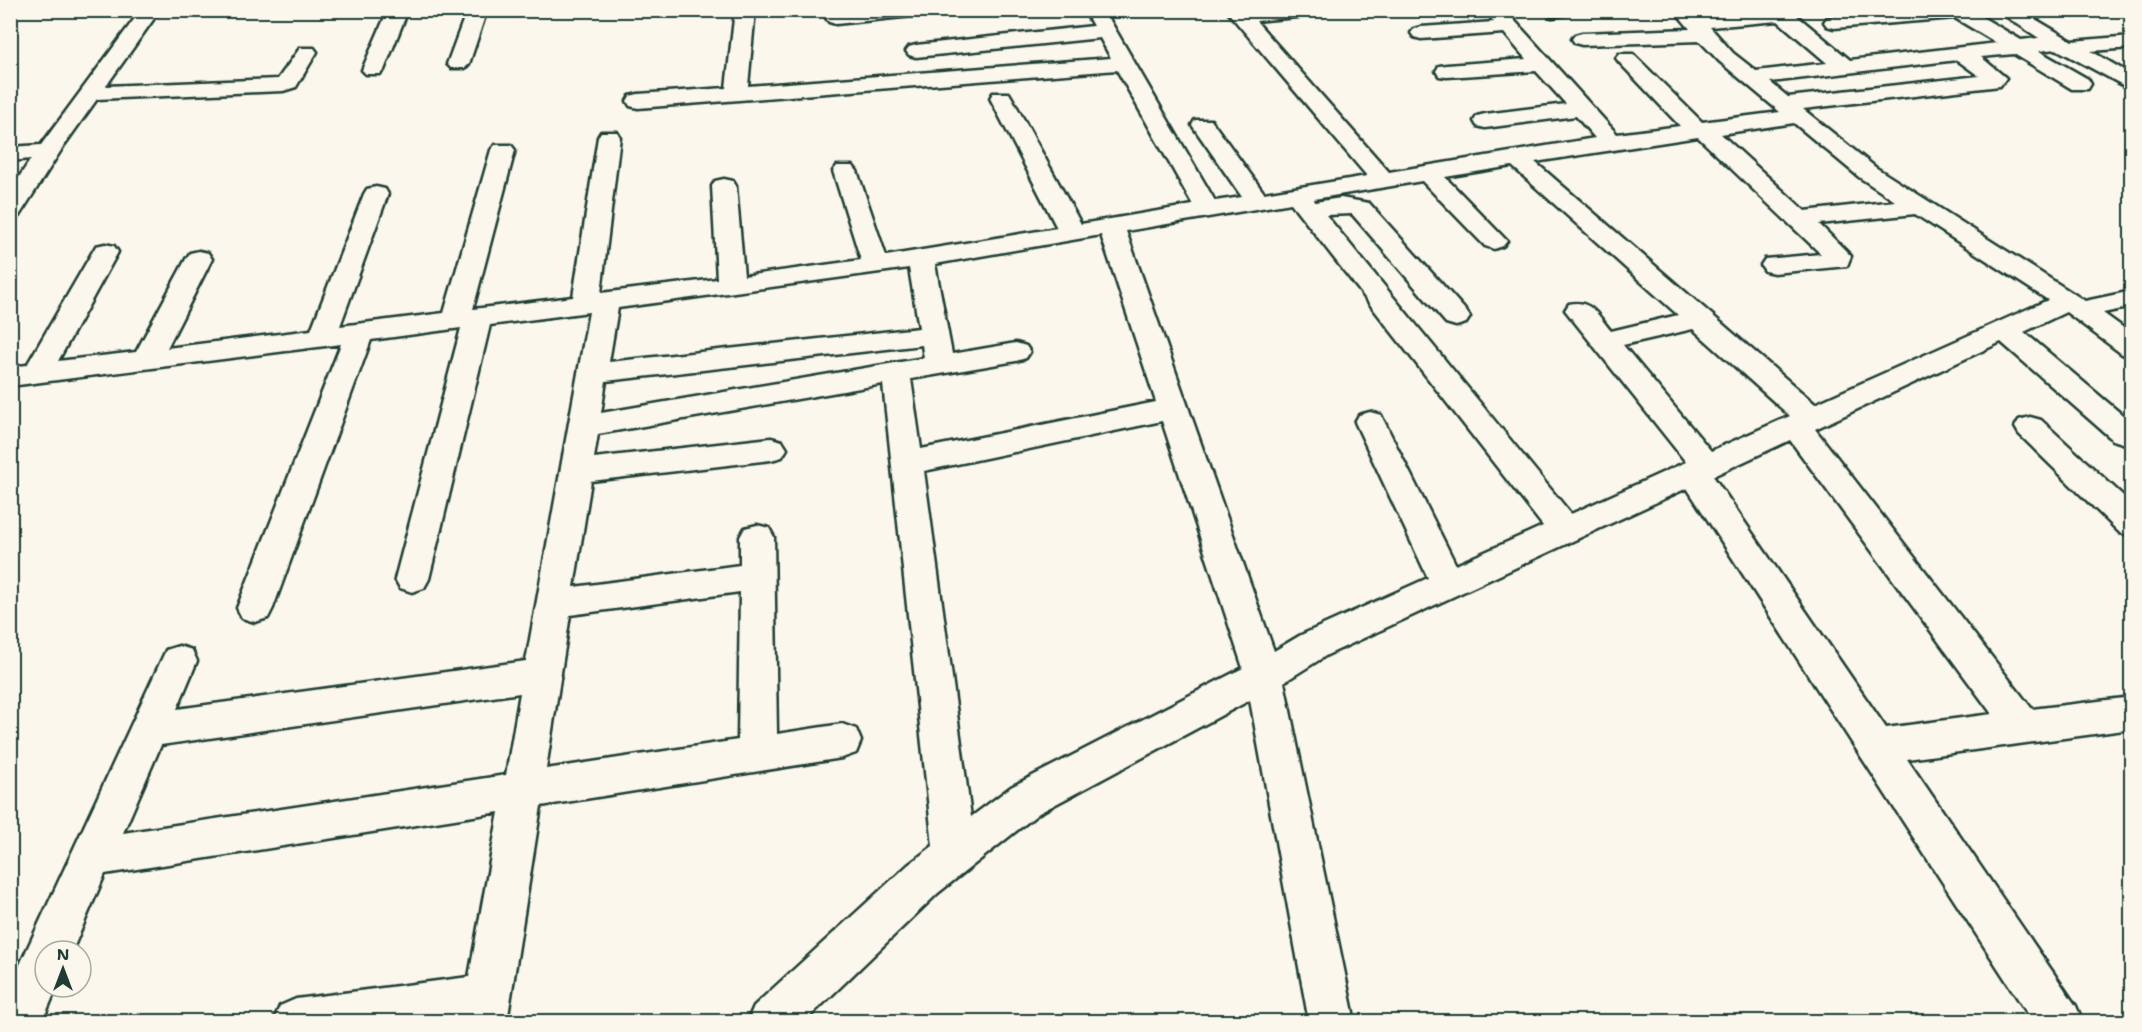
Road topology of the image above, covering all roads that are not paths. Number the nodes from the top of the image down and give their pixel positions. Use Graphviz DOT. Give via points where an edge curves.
graph roads {
  1 [pos="151,10"];
  2 [pos="398,10"];
  3 [pos="477,10"];
  4 [pos="745,10"];
  5 [pos="913,10"];
  6 [pos="1094,10"];
  7 [pos="1308,10"];
  8 [pos="1494,10"];
  9 [pos="1562,10"];
  10 [pos="2005,10"];
  11 [pos="1552,11"];
  12 [pos="1956,11"];
  13 [pos="1780,13"];
  14 [pos="1238,14"];
  15 [pos="1864,15"];
  16 [pos="836,18"];
  17 [pos="1834,22"];
  18 [pos="1694,23"];
  19 [pos="1509,27"];
  20 [pos="1104,31"];
  21 [pos="1421,33"];
  22 [pos="1035,39"];
  23 [pos="1582,39"];
  24 [pos="2132,42"];
  25 [pos="2065,44"];
  26 [pos="974,45"];
  27 [pos="2016,46"];
  28 [pos="916,51"];
  29 [pos="307,52"];
  30 [pos="1961,53"];
  31 [pos="1626,58"];
  32 [pos="1123,63"];
  33 [pos="458,64"];
  34 [pos="1542,64"];
  35 [pos="1845,67"];
  36 [pos="1051,69"];
  37 [pos="373,70"];
  38 [pos="1447,71"];
  39 [pos="980,74"];
  40 [pos="1752,78"];
  41 [pos="2080,84"];
  42 [pos="2132,84"];
  43 [pos="91,93"];
  44 [pos="736,94"];
  45 [pos="1001,99"];
  46 [pos="638,101"];
  47 [pos="1582,109"];
  48 [pos="1791,110"];
  49 [pos="1485,121"];
  50 [pos="1203,125"];
  51 [pos="1700,130"];
  52 [pos="609,137"];
  53 [pos="1611,142"];
  54 [pos="503,150"];
  55 [pos="49,151"];
  56 [pos="10,154"];
  57 [pos="1517,158"];
  58 [pos="845,171"];
  59 [pos="1428,173"];
  60 [pos="1383,180"];
  61 [pos="724,186"];
  62 [pos="376,194"];
  63 [pos="1258,202"];
  64 [pos="1303,202"];
  65 [pos="1917,206"];
  66 [pos="1208,210"];
  67 [pos="11,211"];
  68 [pos="1799,219"];
  69 [pos="1111,226"];
  70 [pos="1073,233"];
  71 [pos="1494,241"];
  72 [pos="105,252"];
  73 [pos="921,258"];
  74 [pos="199,259"];
  75 [pos="1774,265"];
  76 [pos="876,266"];
  77 [pos="731,285"];
  78 [pos="2132,299"];
  79 [pos="596,303"];
  80 [pos="2074,305"];
  81 [pos="1579,310"];
  82 [pos="1456,317"];
  83 [pos="467,319"];
  84 [pos="1698,319"];
  85 [pos="2004,330"];
  86 [pos="360,333"];
  87 [pos="934,335"];
  88 [pos="322,337"];
  89 [pos="1604,341"];
  90 [pos="2132,348"];
  91 [pos="1016,352"];
  92 [pos="146,360"];
  93 [pos="939,365"];
  94 [pos="593,373"];
  95 [pos="896,373"];
  96 [pos="24,376"];
  97 [pos="1173,409"];
  98 [pos="1370,422"];
  99 [pos="1803,422"];
  100 [pos="584,426"];
  101 [pos="2030,427"];
  102 [pos="2132,436"];
  103 [pos="771,449"];
  104 [pos="908,463"];
  105 [pos="1699,469"];
  106 [pos="577,471"];
  107 [pos="2131,523"];
  108 [pos="1565,530"];
  109 [pos="757,537"];
  110 [pos="758,576"];
  111 [pos="412,579"];
  112 [pos="1448,583"];
  113 [pos="555,603"];
  114 [pos="255,608"];
  115 [pos="179,661"];
  116 [pos="543,674"];
  117 [pos="1264,675"];
  118 [pos="2132,716"];
  119 [pos="2023,727"];
  120 [pos="148,730"];
  121 [pos="842,741"];
  122 [pos="1876,746"];
  123 [pos="758,754"];
  124 [pos="523,790"];
  125 [pos="955,853"];
  126 [pos="92,857"];
  127 [pos="55,939"];
  128 [pos="33,989"];
  129 [pos="486,1009"];
  130 [pos="18,1022"];
  131 [pos="296,1022"];
  132 [pos="770,1022"];
  133 [pos="1332,1022"];
  134 [pos="2060,1022"];
  1 -- 43 [label="street"];
  2 -- 37 [label="street"];
  3 -- 33 [label="street"];
  4 -- 44 [label="street"];
  5 -- 16 [label="street"];
  6 -- 20 [label="street"];
  7 -- 14 [label="street"];
  8 -- 19 [label="street"];
  9 -- 11 [label="street"];
  10 -- 25 [label="street"];
  12 -- 15 [label="street"];
  12 -- 27 [label="street"];
  13 -- 18 [label="street"];
  13 -- 35 [label="street"];
  14 -- 60 [label="street"];
  15 -- 17 [label="street"];
  18 -- 23 [label="street"];
  18 -- 40 [label="street"];
  19 -- 21 [label="street"];
  19 -- 34 [label="street"];
  20 -- 22 [label="street"];
  20 -- 32 [label="street"];
  22 -- 26 [label="street"];
  22 -- 36 [label="street"];
  24 -- 25 [label="street"];
  25 -- 27 [label="street"];
  25 -- 42 [label="street"];
  26 -- 28 [label="street"];
  26 -- 39 [label="street"];
  27 -- 30 [label="street"];
  27 -- 41 [label="street"];
  29 -- 43 [label="street" via="283,85"];
  30 -- 35 [label="street"];
  30 -- 48 [label="street" via="1995,78"];
  31 -- 51 [label="street"];
  32 -- 36 [label="street"];
  32 -- 66 [label="street"];
  34 -- 38 [label="street"];
  34 -- 47 [label="street"];
  35 -- 40 [label="street"];
  36 -- 39 [label="street"];
  39 -- 44 [label="street"];
  40 -- 48 [label="street"];
  43 -- 55 [label="street"];
  44 -- 46 [label="street"];
  45 -- 70 [label="street"];
  47 -- 49 [label="street"];
  47 -- 53 [label="street"];
  48 -- 51 [label="street"];
  48 -- 65 [label="street" via="1867,172"];
  50 -- 63 [label="street"];
  51 -- 53 [label="street"];
  51 -- 68 [label="street"];
  52 -- 79 [label="street"];
  53 -- 57 [label="street"];
  54 -- 83 [label="street"];
  55 -- 56 [label="street"];
  55 -- 67 [label="street"];
  57 -- 59 [label="street"];
  57 -- 84 [label="street"];
  58 -- 76 [label="street"];
  59 -- 60 [label="street"];
  59 -- 71 [label="street"];
  60 -- 64 [label="street"];
  61 -- 77 [label="street"];
  62 -- 88 [label="street"];
  63 -- 64 [label="street"];
  63 -- 66 [label="street"];
  64 -- 82 [label="street" via="1360,208"];
  64 -- 108 [label="street"];
  65 -- 68 [label="street"];
  65 -- 80 [label="street"];
  66 -- 69 [label="street"];
  68 -- 75 [label="street" via="1838,260"];
  69 -- 70 [label="street"];
  69 -- 97 [label="street"];
  70 -- 73 [label="street"];
  72 -- 96 [label="street"];
  73 -- 76 [label="street"];
  73 -- 87 [label="street"];
  74 -- 92 [label="street"];
  76 -- 77 [label="street"];
  77 -- 79 [label="street"];
  78 -- 80 [label="street"];
  79 -- 83 [label="street"];
  79 -- 94 [label="street"];
  80 -- 85 [label="street"];
  80 -- 90 [label="street"];
  81 -- 89 [label="street"];
  83 -- 86 [label="street"];
  83 -- 111 [label="street"];
  84 -- 89 [label="street"];
  84 -- 99 [label="street"];
  85 -- 99 [label="street"];
  85 -- 102 [label="street"];
  86 -- 88 [label="street"];
  86 -- 114 [label="street"];
  87 -- 93 [label="street"];
  87 -- 94 [label="street"];
  88 -- 92 [label="street"];
  89 -- 105 [label="street"];
  91 -- 93 [label="street"];
  92 -- 96 [label="street"];
  93 -- 95 [label="street"];
  94 -- 100 [label="street"];
  95 -- 100 [label="street"];
  95 -- 104 [label="street"];
  97 -- 104 [label="street"];
  97 -- 117 [label="street"];
  98 -- 112 [label="street"];
  99 -- 105 [label="street"];
  99 -- 119 [label="street"];
  100 -- 106 [label="street"];
  101 -- 107 [label="street"];
  103 -- 106 [label="street"];
  104 -- 125 [label="street"];
  105 -- 108 [label="street"];
  105 -- 122 [label="street"];
  106 -- 113 [label="street"];
  108 -- 112 [label="street"];
  109 -- 110 [label="street"];
  110 -- 113 [label="street"];
  110 -- 123 [label="street"];
  112 -- 117 [label="street" via="1314,645"];
  113 -- 116 [label="street"];
  115 -- 120 [label="street"];
  116 -- 120 [label="street"];
  116 -- 124 [label="street"];
  117 -- 125 [label="street" via="1025,800"];
  117 -- 133 [label="street"];
  118 -- 119 [label="street"];
  119 -- 122 [label="street"];
  120 -- 126 [label="street"];
  121 -- 123 [label="street"];
  122 -- 134 [label="street"];
  123 -- 124 [label="street"];
  124 -- 126 [label="street"];
  124 -- 129 [label="street"];
  125 -- 132 [label="street"];
  126 -- 127 [label="street"];
  128 -- 130 [label="street"];
  129 -- 131 [label="street"];
}
